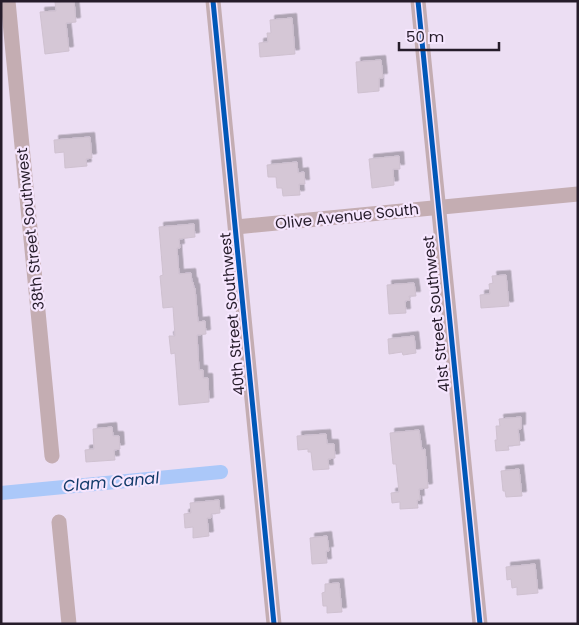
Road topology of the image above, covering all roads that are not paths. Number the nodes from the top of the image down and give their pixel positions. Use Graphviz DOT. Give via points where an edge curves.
graph roads {
  1 [pos="8,1"];
  2 [pos="213,1"];
  3 [pos="418,1"];
  4 [pos="578,194"];
  5 [pos="439,207"];
  6 [pos="236,227"];
  7 [pos="52,456"];
  8 [pos="59,522"];
  9 [pos="69,624"];
  10 [pos="274,624"];
  11 [pos="480,624"];
  1 -- 7 [label="street, 38th Street Southwest"];
  2 -- 6 [label="street, 40th Street Southwest"];
  3 -- 5 [label="street, 41st Street Southwest"];
  4 -- 5 [label="street, Olive Avenue South"];
  5 -- 6 [label="street, Olive Avenue South"];
  5 -- 11 [label="street, 41st Street Southwest"];
  6 -- 10 [label="street, 40th Street Southwest"];
  8 -- 9 [label="street"];
}
